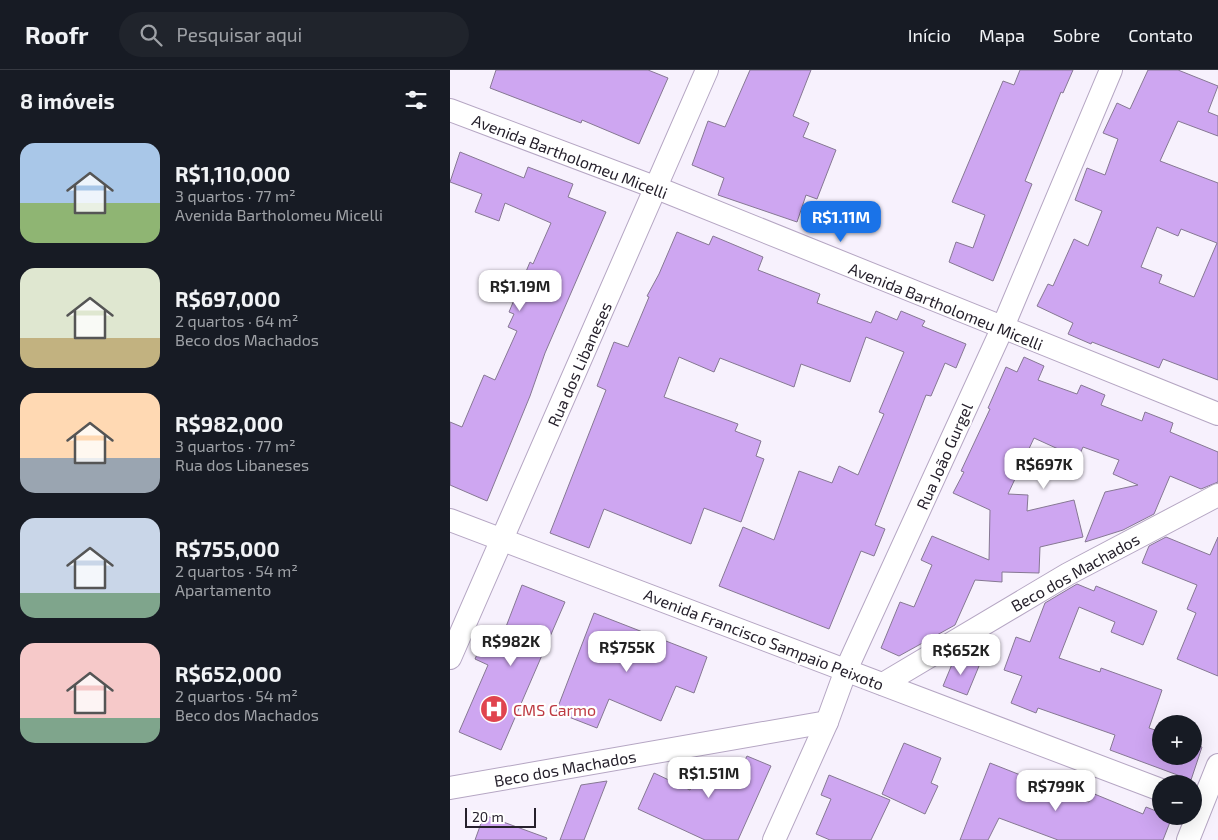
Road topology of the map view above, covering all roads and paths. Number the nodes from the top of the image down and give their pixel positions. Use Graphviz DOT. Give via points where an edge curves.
graph roads {
  1 [pos="707,70"];
  2 [pos="1111,70"];
  3 [pos="450,110"];
  4 [pos="657,188"];
  5 [pos="1002,328"];
  6 [pos="1218,414"];
  7 [pos="1218,495"];
  8 [pos="450,520"];
  9 [pos="502,539"];
  10 [pos="450,658"];
  11 [pos="846,670"];
  12 [pos="882,684"];
  13 [pos="827,722"];
  14 [pos="1218,766"];
  15 [pos="1152,787"];
  16 [pos="450,788"];
  17 [pos="1205,806"];
  18 [pos="774,840"];
  19 [pos="1188,840"];
  1 -- 4 [label="street, Rua dos Libaneses"];
  2 -- 5 [label="street, Rua João Gurgel"];
  3 -- 4 [label="street, Avenida Bartholomeu Micelli"];
  4 -- 5 [label="street, Avenida Bartholomeu Micelli"];
  4 -- 9 [label="street, Rua dos Libaneses"];
  5 -- 6 [label="street, Avenida Bartholomeu Micelli"];
  5 -- 11 [label="street, Rua João Gurgel"];
  7 -- 12 [label="street, Beco dos Machados" via="1068,574"];
  8 -- 9 [label="street, Avenida Francisco Sampaio Peixoto"];
  9 -- 10 [label="street, Rua dos Libaneses"];
  9 -- 11 [label="street, Avenida Francisco Sampaio Peixoto"];
  11 -- 12 [label="street, Avenida Francisco Sampaio Peixoto"];
  11 -- 13 [label="street, Rua João Gurgel"];
  12 -- 15 [label="street, Avenida Francisco Sampaio Peixoto"];
  13 -- 16 [label="street, Beco dos Machados"];
  13 -- 18 [label="street, Rua João Gurgel"];
  14 -- 17 [label="street"];
  17 -- 19 [label="street"];
}
